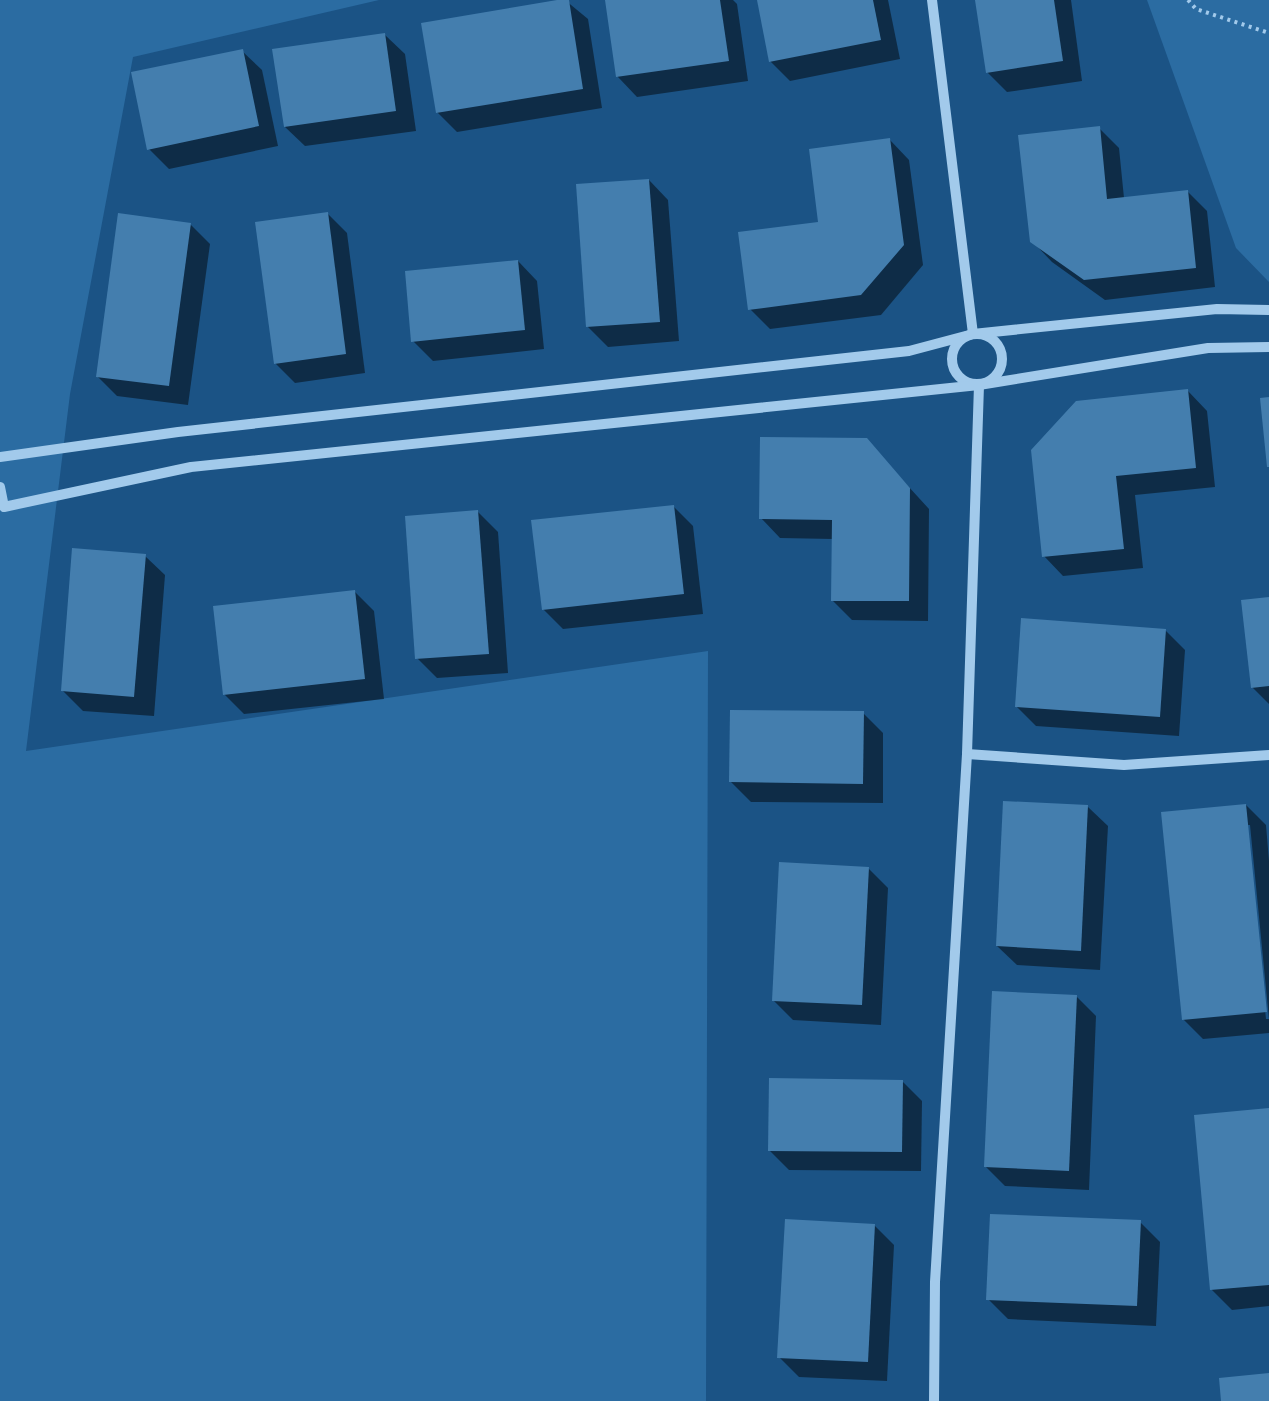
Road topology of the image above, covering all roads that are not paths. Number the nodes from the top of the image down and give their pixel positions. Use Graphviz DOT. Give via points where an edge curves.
graph roads {
  1 [pos="932,0"];
  2 [pos="1269,310"];
  3 [pos="973,334"];
  4 [pos="1269,347"];
  5 [pos="979,385"];
  6 [pos="0,457"];
  7 [pos="0,487"];
  8 [pos="967,754"];
  9 [pos="1269,755"];
  10 [pos="934,1401"];
  1 -- 3 [label="street"];
  2 -- 3 [label="street" via="1217,309"];
  3 -- 5 [label="street" via="958,342 951,358 963,380"];
  3 -- 5 [label="street" via="994,340 1003,360 998,374"];
  3 -- 6 [label="street" via="909,351 178,432"];
  4 -- 5 [label="street" via="1208,348"];
  5 -- 7 [label="street" via="191,467 4,507"];
  5 -- 8 [label="street"];
  8 -- 9 [label="street" via="1124,765"];
  8 -- 10 [label="street" via="935,1282"];
}
